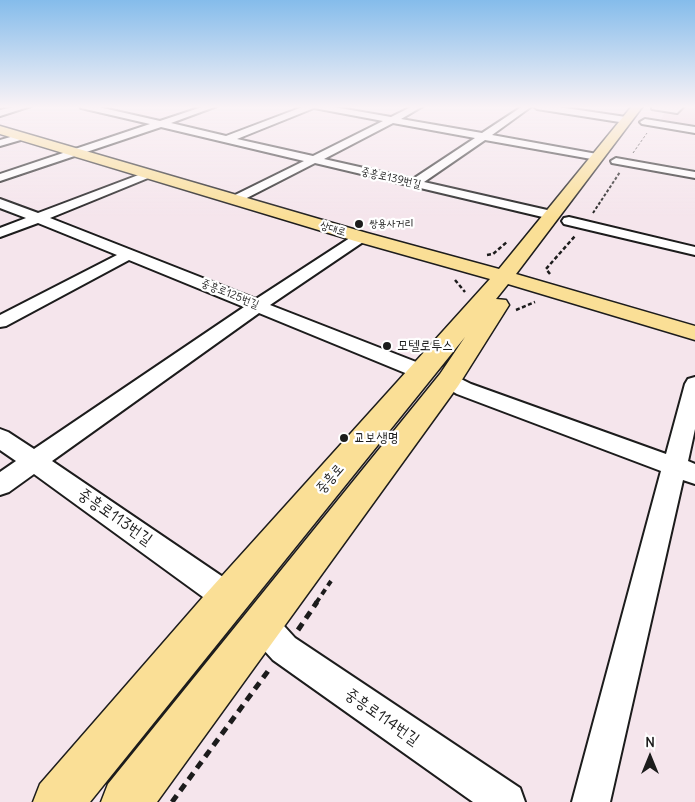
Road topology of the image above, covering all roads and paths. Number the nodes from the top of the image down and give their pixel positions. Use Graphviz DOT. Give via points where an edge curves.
graph roads {
  1 [pos="43,143"];
  2 [pos="104,143"];
  3 [pos="243,143"];
  4 [pos="346,143"];
  5 [pos="471,143"];
  6 [pos="522,143"];
  7 [pos="607,143"];
  8 [pos="630,143"];
  9 [pos="634,143"];
  10 [pos="77,153"];
  11 [pos="596,157"];
  12 [pos="314,160"];
  13 [pos="621,162"];
  14 [pos="149,174"];
  15 [pos="695,175"];
  16 [pos="604,176"];
  17 [pos="0,178"];
  18 [pos="415,183"];
  19 [pos="237,200"];
  20 [pos="0,203"];
  21 [pos="581,206"];
  22 [pos="551,215"];
  23 [pos="38,217"];
  24 [pos="569,220"];
  25 [pos="586,224"];
  26 [pos="0,233"];
  27 [pos="361,238"];
  28 [pos="695,251"];
  29 [pos="130,254"];
  30 [pos="553,278"];
  31 [pos="510,279"];
  32 [pos="257,306"];
  33 [pos="0,322"];
  34 [pos="695,333"];
  35 [pos="436,376"];
  36 [pos="695,384"];
  37 [pos="0,438"];
  38 [pos="34,460"];
  39 [pos="685,470"];
  40 [pos="0,485"];
  41 [pos="227,599"];
  42 [pos="263,626"];
  43 [pos="58,802"];
  44 [pos="126,802"];
  45 [pos="506,802"];
  46 [pos="591,802"];
  1 -- 10 [label="main road, 상대로"];
  2 -- 10 [label="street"];
  3 -- 12 [label="street, 중흥로139번길"];
  4 -- 12 [label="street"];
  5 -- 18 [label="street"];
  6 -- 11 [label="street"];
  7 -- 11 [label="main road, 중흥로"];
  8 -- 13 [label="main road"];
  9 -- 13 [label="path"];
  10 -- 14 [label="main road, 상대로"];
  10 -- 17 [label="street"];
  11 -- 22 [label="main road, 중흥로"];
  12 -- 18 [label="street, 중흥로139번길"];
  12 -- 19 [label="street"];
  13 -- 15 [label="street"];
  13 -- 16 [label="main road"];
  13 -- 25 [label="path"];
  14 -- 19 [label="main road, 상대로"];
  14 -- 23 [label="street"];
  18 -- 22 [label="street, 중흥로139번길"];
  19 -- 27 [label="main road, 상대로"];
  20 -- 23 [label="street, 중흥로125번길"];
  21 -- 24 [label="main road, 중흥로"];
  22 -- 31 [label="main road, 중흥로"];
  23 -- 26 [label="street"];
  23 -- 29 [label="street, 중흥로125번길"];
  24 -- 25 [label="street"];
  24 -- 31 [label="main road, 중흥로"];
  25 -- 28 [label="street"];
  25 -- 30 [label="path" via="546,269"];
  27 -- 31 [label="main road, 상대로"];
  27 -- 32 [label="street"];
  29 -- 32 [label="street, 중흥로125번길"];
  29 -- 33 [label="street"];
  31 -- 34 [label="main road, 상대로"];
  31 -- 35 [label="main road, 중흥로"];
  32 -- 35 [label="street, 중흥로125번길"];
  32 -- 38 [label="street"];
  35 -- 39 [label="street, 중흥로125번길"];
  35 -- 41 [label="main road, 중흥로"];
  35 -- 42 [label="main road, 중흥로"];
  36 -- 39 [label="street"];
  37 -- 38 [label="street, 중흥로113번길"];
  38 -- 40 [label="street"];
  38 -- 41 [label="street, 중흥로113번길"];
  39 -- 46 [label="street"];
  41 -- 43 [label="main road, 중흥로"];
  42 -- 44 [label="main road, 중흥로"];
  42 -- 45 [label="street, 중흥로114번길" via="284,649"];
}
